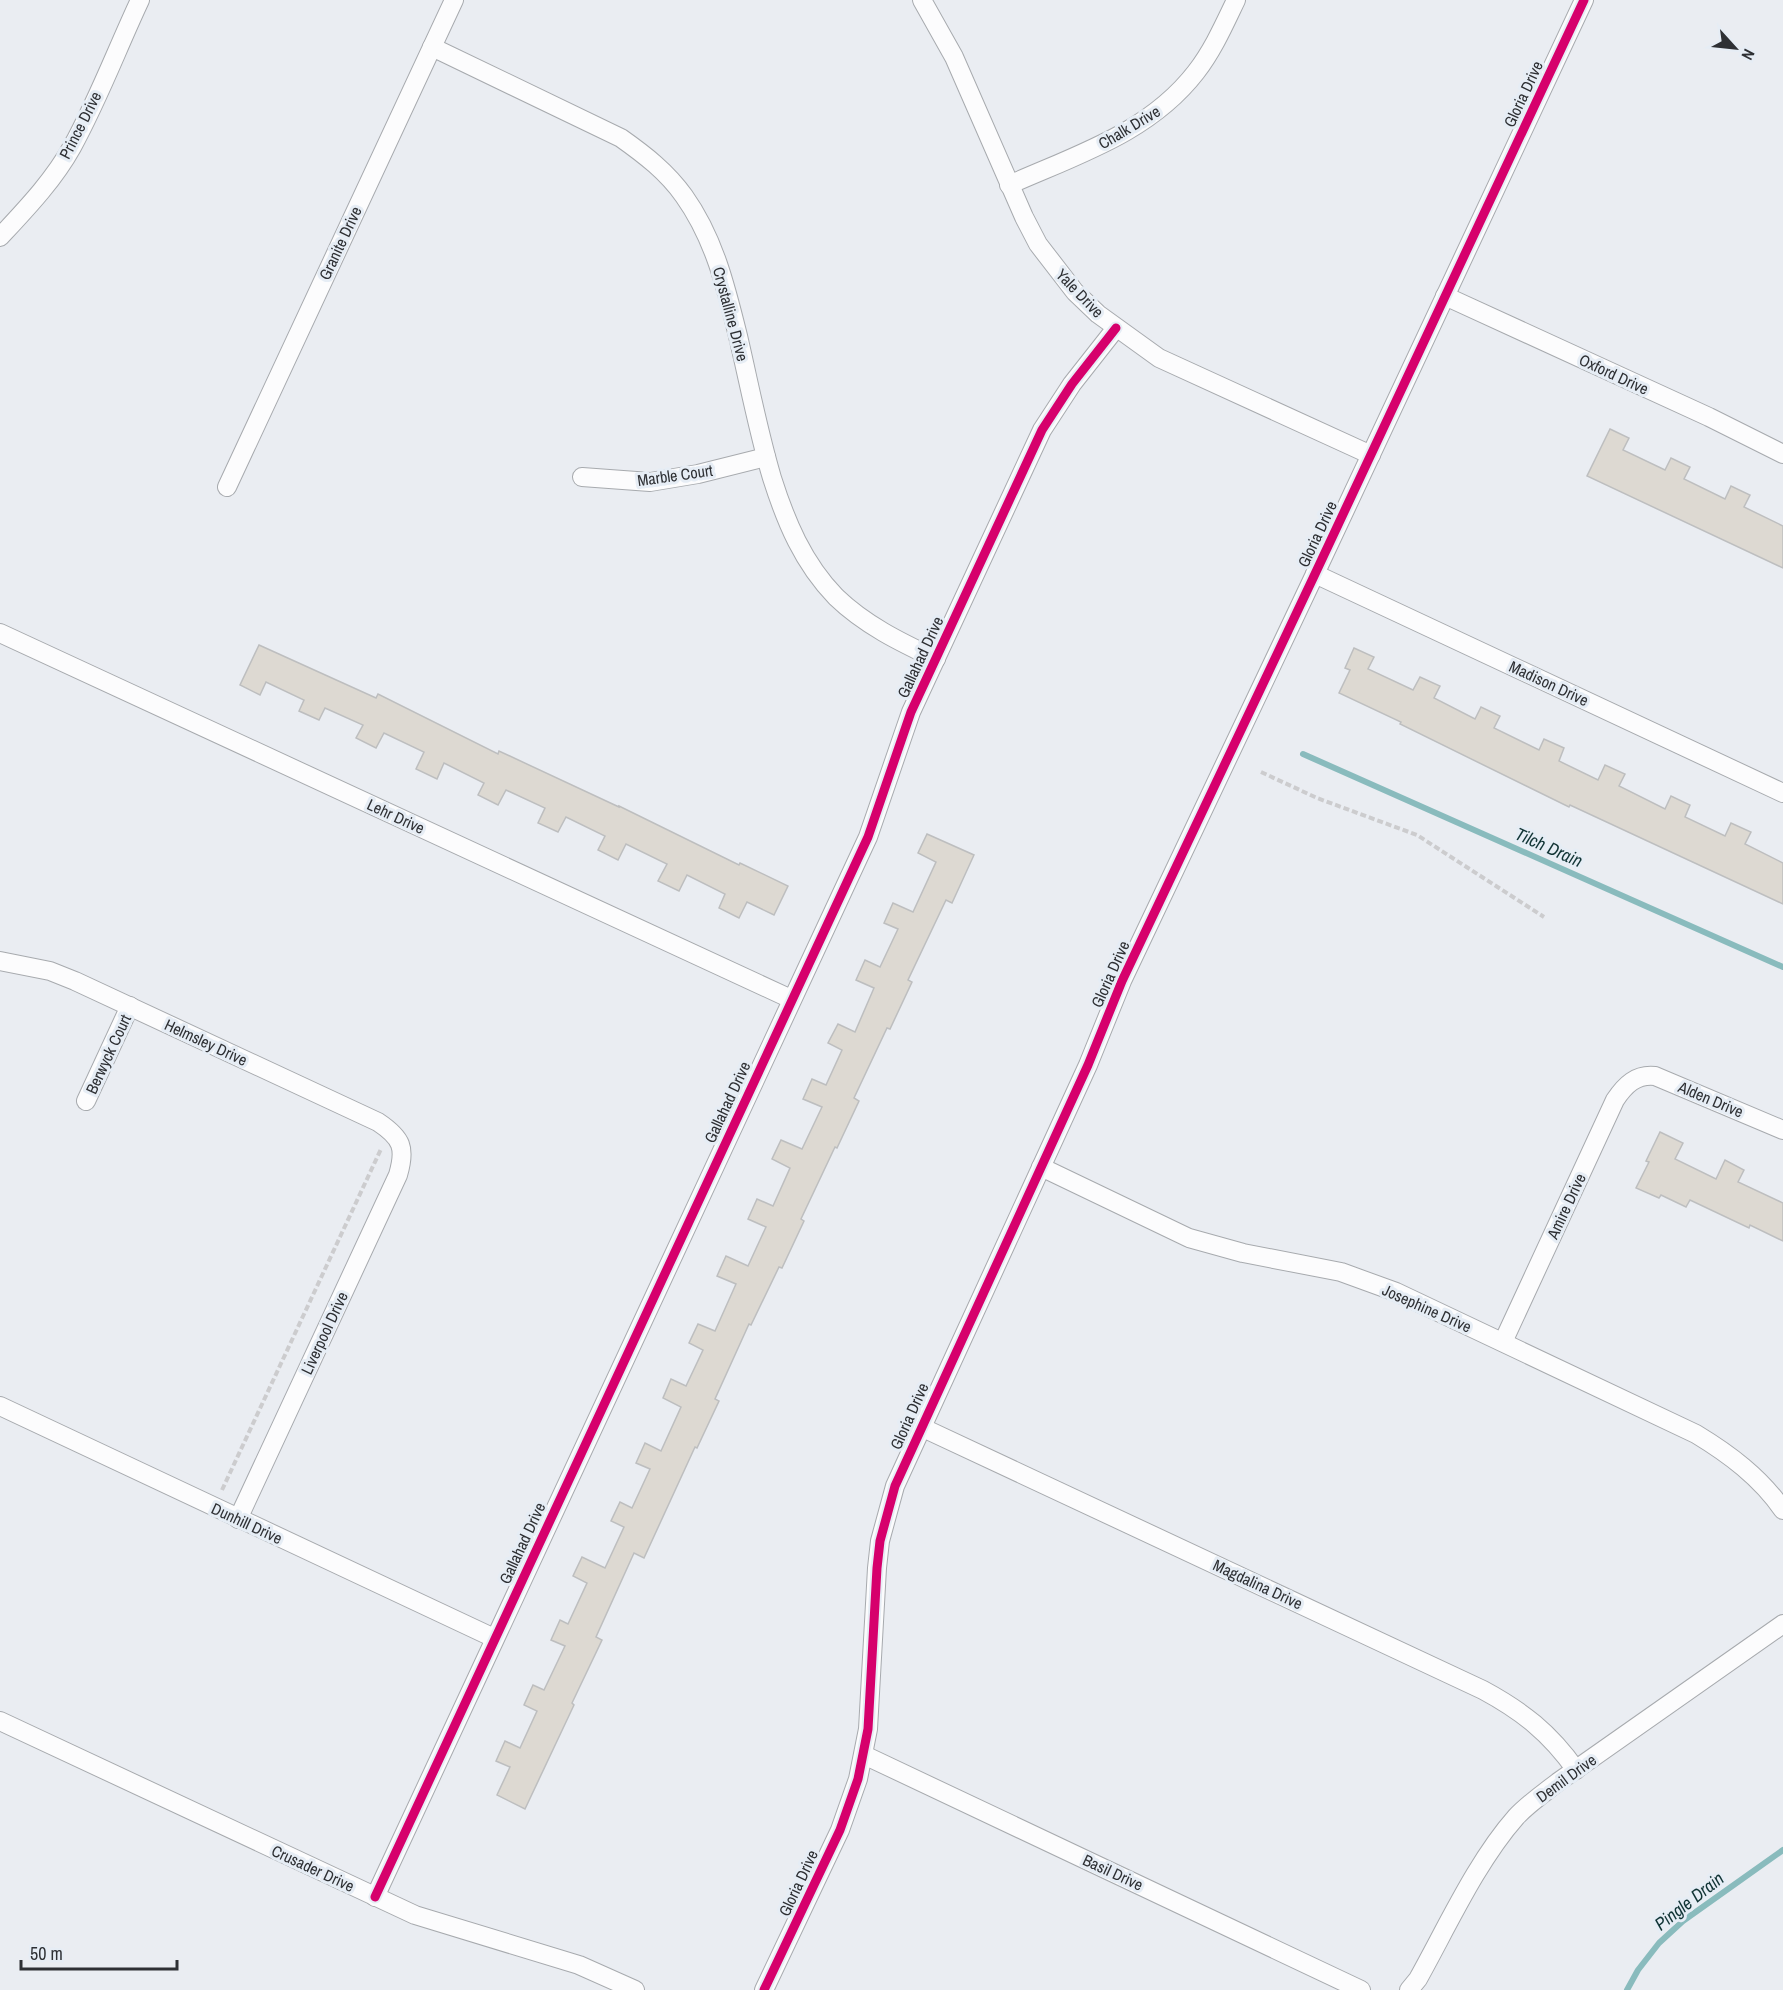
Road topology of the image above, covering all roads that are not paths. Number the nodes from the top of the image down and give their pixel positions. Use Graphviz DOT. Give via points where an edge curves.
graph roads {
  1 [pos="140,0"];
  2 [pos="453,0"];
  3 [pos="922,0"];
  4 [pos="1236,0"];
  5 [pos="1584,0"];
  6 [pos="432,47"];
  7 [pos="1009,185"];
  8 [pos="0,237"];
  9 [pos="1445,296"];
  10 [pos="1116,328"];
  11 [pos="1783,454"];
  12 [pos="1371,455"];
  13 [pos="766,457"];
  14 [pos="582,477"];
  15 [pos="227,487"];
  16 [pos="1315,574"];
  17 [pos="0,633"];
  18 [pos="936,659"];
  19 [pos="1783,793"];
  20 [pos="0,961"];
  21 [pos="792,999"];
  22 [pos="129,1006"];
  23 [pos="1638,1077"];
  24 [pos="86,1101"];
  25 [pos="1783,1131"];
  26 [pos="394,1143"];
  27 [pos="1041,1167"];
  28 [pos="1503,1342"];
  29 [pos="0,1406"];
  30 [pos="921,1427"];
  31 [pos="1783,1510"];
  32 [pos="238,1519"];
  33 [pos="1783,1624"];
  34 [pos="494,1638"];
  35 [pos="0,1721"];
  36 [pos="864,1755"];
  37 [pos="1576,1770"];
  38 [pos="375,1897"];
  39 [pos="635,1990"];
  40 [pos="764,1990"];
  41 [pos="1361,1990"];
  42 [pos="1409,1990"];
  1 -- 8 [label="street, Prince Drive" via="71,147 37,196"];
  2 -- 6 [label="street, Granite Drive"];
  3 -- 7 [label="street, Yale Drive" via="954,57"];
  4 -- 7 [label="street, Chalk Drive" via="1212,49 1163,107 1123,134"];
  5 -- 9 [label="street, Gloria Drive"];
  6 -- 13 [label="street, Crystalline Drive" via="621,138 645,155 683,195 699,220 722,273"];
  6 -- 15 [label="street, Granite Drive"];
  7 -- 10 [label="street, Yale Drive" via="1038,244 1056,269"];
  9 -- 11 [label="street, Oxford Drive"];
  9 -- 12 [label="street, Gloria Drive"];
  10 -- 12 [label="street, Yale Drive" via="1188,372"];
  10 -- 18 [label="street, Gallahad Drive" via="1042,430"];
  12 -- 16 [label="street, Gloria Drive"];
  13 -- 14 [label="street, Marble Court" via="650,482"];
  13 -- 18 [label="street, Crystalline Drive" via="793,537 830,590 873,627"];
  16 -- 19 [label="street, Madison Drive"];
  16 -- 27 [label="street, Gloria Drive" via="1122,981"];
  17 -- 21 [label="street, Lehr Drive"];
  18 -- 21 [label="street, Gallahad Drive" via="902,735 868,837"];
  20 -- 22 [label="street, Helmsley Drive" via="50,971"];
  21 -- 34 [label="street, Gallahad Drive"];
  22 -- 24 [label="street, Berwyck Court"];
  22 -- 26 [label="street, Helmsley Drive" via="378,1122 390,1130"];
  23 -- 25 [label="street, Alden Drive" via="1655,1076"];
  23 -- 28 [label="street, Amire Drive" via="1615,1100"];
  26 -- 32 [label="street, Liverpool Drive" via="402,1160 398,1175"];
  27 -- 28 [label="street, Josephine Drive" via="1189,1238 1341,1272 1396,1292"];
  27 -- 30 [label="street, Gloria Drive"];
  28 -- 31 [label="street, Josephine Drive" via="1696,1434 1757,1479"];
  29 -- 32 [label="street, Dunhill Drive"];
  30 -- 36 [label="street, Gloria Drive" via="895,1486 880,1541"];
  30 -- 37 [label="street, Magdalina Drive" via="1506,1702 1544,1731"];
  32 -- 34 [label="street, Dunhill Drive"];
  33 -- 37 [label="street, Demil Drive"];
  34 -- 38 [label="street, Gallahad Drive"];
  35 -- 38 [label="street, Crusader Drive"];
  36 -- 40 [label="street, Gloria Drive" via="840,1830"];
  36 -- 41 [label="street, Basil Drive"];
  37 -- 42 [label="street, Demil Drive" via="1516,1817 1483,1863"];
  38 -- 39 [label="street, Crusader Drive" via="439,1924 579,1965"];
}
